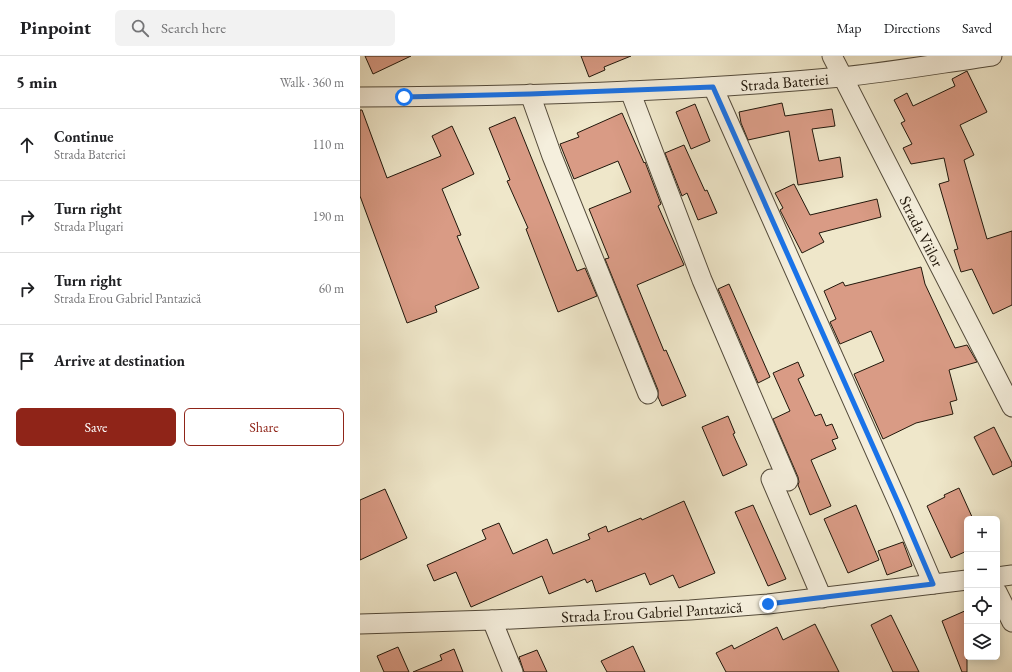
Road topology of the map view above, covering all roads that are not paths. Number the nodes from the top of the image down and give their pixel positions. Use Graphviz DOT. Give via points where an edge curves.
graph roads {
  1 [pos="832,56"];
  2 [pos="992,56"];
  3 [pos="842,77"];
  4 [pos="713,87"];
  5 [pos="630,91"];
  6 [pos="530,94"];
  7 [pos="360,97"];
  8 [pos="648,394"];
  9 [pos="1012,406"];
  10 [pos="1012,575"];
  11 [pos="1000,577"];
  12 [pos="964,580"];
  13 [pos="933,584"];
  14 [pos="822,598"];
  15 [pos="1000,598"];
  16 [pos="492,620"];
  17 [pos="1012,622"];
  18 [pos="360,624"];
  19 [pos="513,672"];
  1 -- 3 [label="street, Strada Viilor"];
  2 -- 3 [label="street, Strada Bateriei"];
  3 -- 4 [label="street, Strada Bateriei"];
  3 -- 9 [label="street, Strada Viilor"];
  4 -- 5 [label="street, Strada Bateriei"];
  4 -- 13 [label="street"];
  5 -- 6 [label="street, Strada Bateriei"];
  5 -- 14 [label="street" via="780,480"];
  6 -- 7 [label="street, Strada Bateriei"];
  6 -- 8 [label="street"];
  10 -- 11 [label="street"];
  12 -- 13 [label="street, Strada Erou Gabriel Pantazică"];
  13 -- 14 [label="street, Strada Erou Gabriel Pantazică"];
  14 -- 16 [label="street, Strada Erou Gabriel Pantazică" via="698,609"];
  15 -- 17 [label="street"];
  16 -- 18 [label="street, Strada Erou Gabriel Pantazică"];
  16 -- 19 [label="street"];
}
